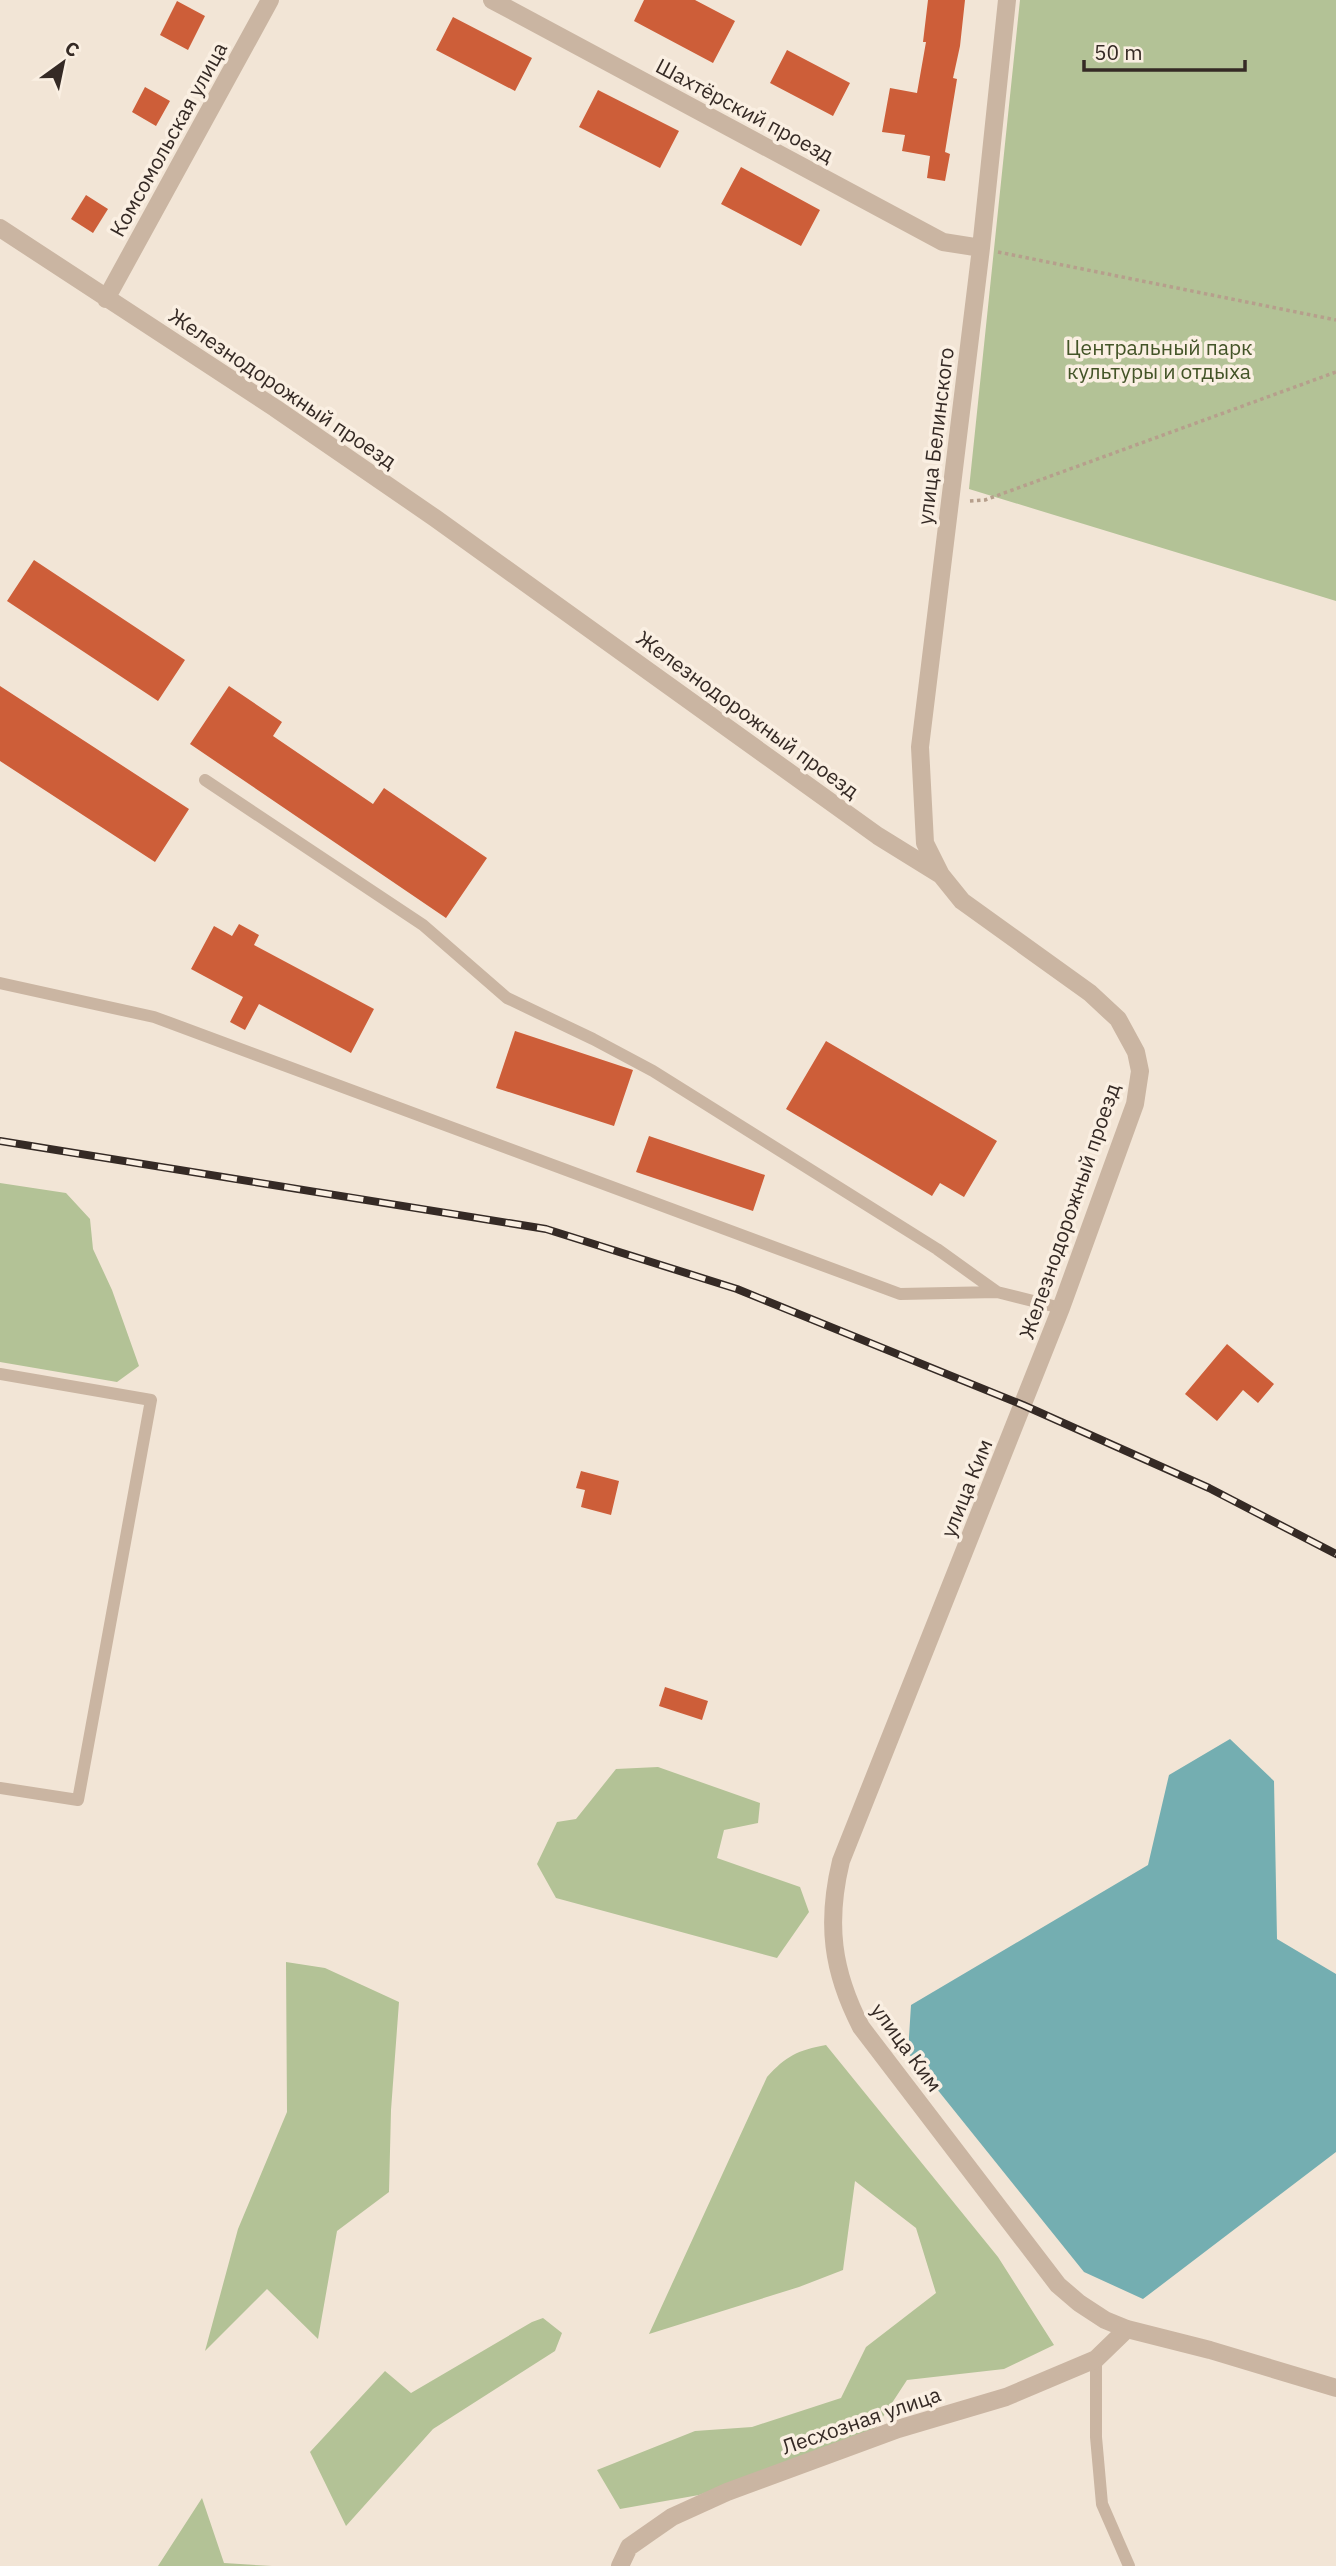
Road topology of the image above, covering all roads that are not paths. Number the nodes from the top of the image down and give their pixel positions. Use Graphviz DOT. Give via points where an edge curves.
graph roads {
  1 [pos="270,0"];
  2 [pos="492,0"];
  3 [pos="1007,0"];
  4 [pos="0,228"];
  5 [pos="981,248"];
  6 [pos="106,299"];
  7 [pos="205,780"];
  8 [pos="941,875"];
  9 [pos="0,983"];
  10 [pos="997,1292"];
  11 [pos="1061,1308"];
  12 [pos="0,1374"];
  13 [pos="1023,1405"];
  14 [pos="0,1788"];
  15 [pos="1127,2329"];
  16 [pos="1096,2359"];
  17 [pos="1336,2388"];
  18 [pos="620,2566"];
  19 [pos="1129,2566"];
  1 -- 6 [label="street, Комсомольская улица"];
  2 -- 5 [label="street, Шахтёрский проезд" via="943,242"];
  3 -- 5 [label="street, улица Белинского"];
  4 -- 6 [label="street, Железнодорожный проезд"];
  5 -- 8 [label="street, улица Белинского" via="920,747 925,844"];
  6 -- 8 [label="street, Железнодорожный проезд" via="435,518 878,836"];
  7 -- 10 [label="lane" via="423,925 508,999 653,1071 937,1249"];
  8 -- 11 [label="street, Железнодорожный проезд" via="962,901 1090,993 1118,1019 1136,1052 1140,1071 1135,1104"];
  9 -- 10 [label="lane" via="154,1017 900,1294"];
  10 -- 11 [label="lane"];
  11 -- 13 [label="street, Железнодорожный проезд"];
  12 -- 14 [label="lane" via="151,1400 78,1800"];
  13 -- 15 [label="street, улица Ким" via="841,1861 834,1890 833,1942 846,1999 861,2027 1058,2285 1105,2320"];
  15 -- 16 [label="street, Лесхозная улица"];
  15 -- 17 [label="street, улица Ким"];
  16 -- 18 [label="street, Лесхозная улица" via="1006,2397 898,2429 727,2492 672,2518 629,2547"];
  16 -- 19 [label="lane" via="1102,2504"];
}
